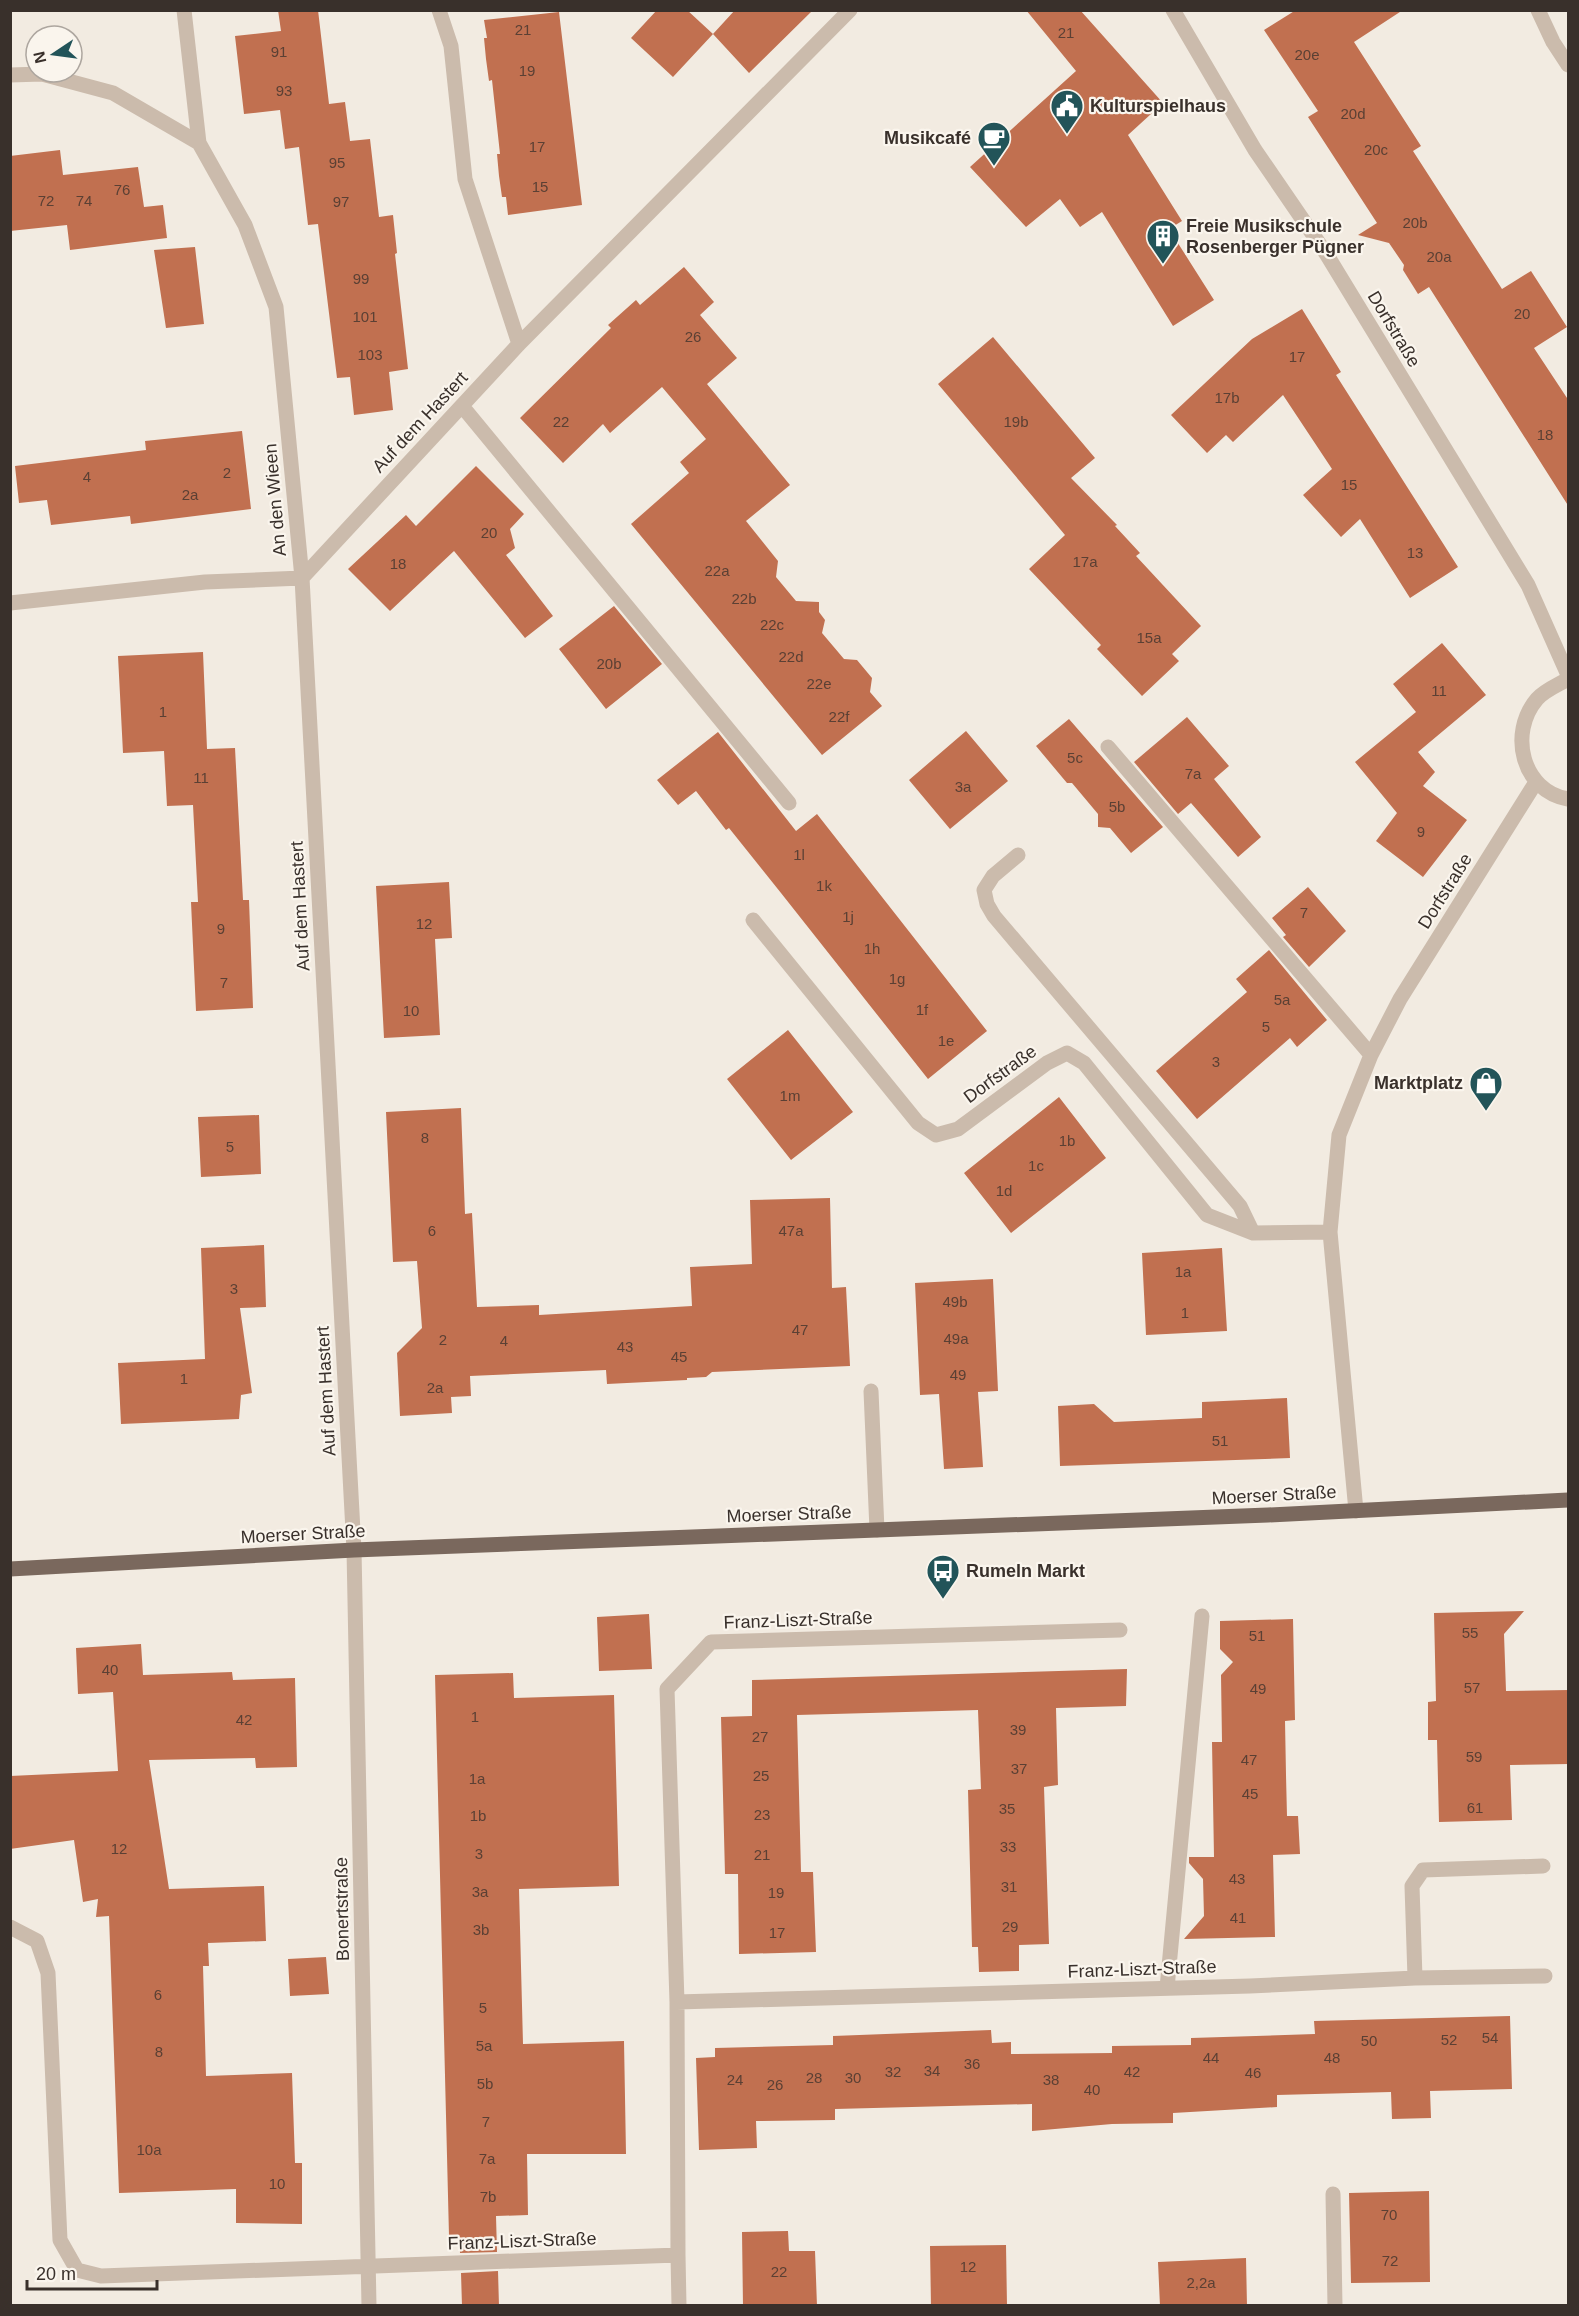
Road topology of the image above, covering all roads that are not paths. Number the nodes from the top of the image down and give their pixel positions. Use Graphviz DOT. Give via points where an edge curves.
graph roads {
  1 [pos="184,10"];
  2 [pos="440,10"];
  3 [pos="850,10"];
  4 [pos="1173,10"];
  5 [pos="1538,10"];
  6 [pos="1569,65"];
  7 [pos="10,75"];
  8 [pos="199,143"];
  9 [pos="519,344"];
  10 [pos="462,406"];
  11 [pos="302,578"];
  12 [pos="10,603"];
  13 [pos="1569,677"];
  14 [pos="1108,747"];
  15 [pos="1536,782"];
  16 [pos="1569,800"];
  17 [pos="789,803"];
  18 [pos="1018,855"];
  19 [pos="753,920"];
  20 [pos="1371,1055"];
  21 [pos="1253,1233"];
  22 [pos="1330,1233"];
  23 [pos="871,1391"];
  24 [pos="1569,1500"];
  25 [pos="1356,1511"];
  26 [pos="877,1530"];
  27 [pos="354,1550"];
  28 [pos="10,1569"];
  29 [pos="1202,1616"];
  30 [pos="1120,1630"];
  31 [pos="1543,1866"];
  32 [pos="10,1927"];
  33 [pos="1545,1976"];
  34 [pos="1415,1978"];
  35 [pos="1167,1988"];
  36 [pos="677,2002"];
  37 [pos="1333,2194"];
  38 [pos="678,2255"];
  39 [pos="368,2266"];
  40 [pos="369,2306"];
  41 [pos="679,2306"];
  42 [pos="1335,2306"];
  1 -- 8 [label="street, An den Wieen"];
  2 -- 9 [label="street" via="452,46 465,179"];
  3 -- 9 [label="street, Auf dem Hastert"];
  4 -- 13 [label="street, Dorfstraße" via="1255,150 1327,255 1528,585"];
  5 -- 6 [label="street" via="1552,42"];
  7 -- 8 [label="street" via="42,75 113,93"];
  8 -- 11 [label="street, An den Wieen" via="245,225 276,307"];
  9 -- 10 [label="street, Auf dem Hastert"];
  10 -- 11 [label="street, Auf dem Hastert"];
  10 -- 17 [label="street"];
  11 -- 12 [label="street, An den Wieen" via="205,582"];
  11 -- 27 [label="street, Auf dem Hastert"];
  13 -- 15 [label="street, Dorfstraße" via="1537,699 1526,716 1521,746"];
  14 -- 20 [label="street"];
  15 -- 16 [label="street"];
  15 -- 20 [label="street, Dorfstraße" via="1400,999"];
  18 -- 21 [label="street" via="993,876 984,890 994,916 1240,1206"];
  19 -- 21 [label="street, Dorfstraße" via="918,1123 936,1135 958,1129 1047,1063 1067,1053 1084,1063 1207,1215"];
  20 -- 22 [label="street, Dorfstraße" via="1339,1135"];
  21 -- 22 [label="street, Dorfstraße"];
  22 -- 25 [label="street, Dorfstraße"];
  23 -- 26 [label="street"];
  24 -- 25 [label="main road, Moerser Straße"];
  25 -- 26 [label="main road, Moerser Straße"];
  26 -- 27 [label="main road, Moerser Straße"];
  27 -- 28 [label="main road, Moerser Straße"];
  27 -- 39 [label="street, Bonertstraße"];
  29 -- 35 [label="street"];
  30 -- 36 [label="street, Franz-Liszt-Straße" via="711,1642 667,1689"];
  31 -- 34 [label="street" via="1423,1870 1412,1886"];
  32 -- 39 [label="street" via="37,1941 48,1973 60,2240 77,2270 101,2276"];
  33 -- 34 [label="street, Franz-Liszt-Straße"];
  34 -- 35 [label="street, Franz-Liszt-Straße"];
  35 -- 36 [label="street, Franz-Liszt-Straße"];
  36 -- 38 [label="street, Franz-Liszt-Straße"];
  37 -- 42 [label="street"];
  38 -- 39 [label="street, Franz-Liszt-Straße"];
  38 -- 41 [label="street, Franz-Liszt-Straße"];
  39 -- 40 [label="street, Bonertstraße"];
}
